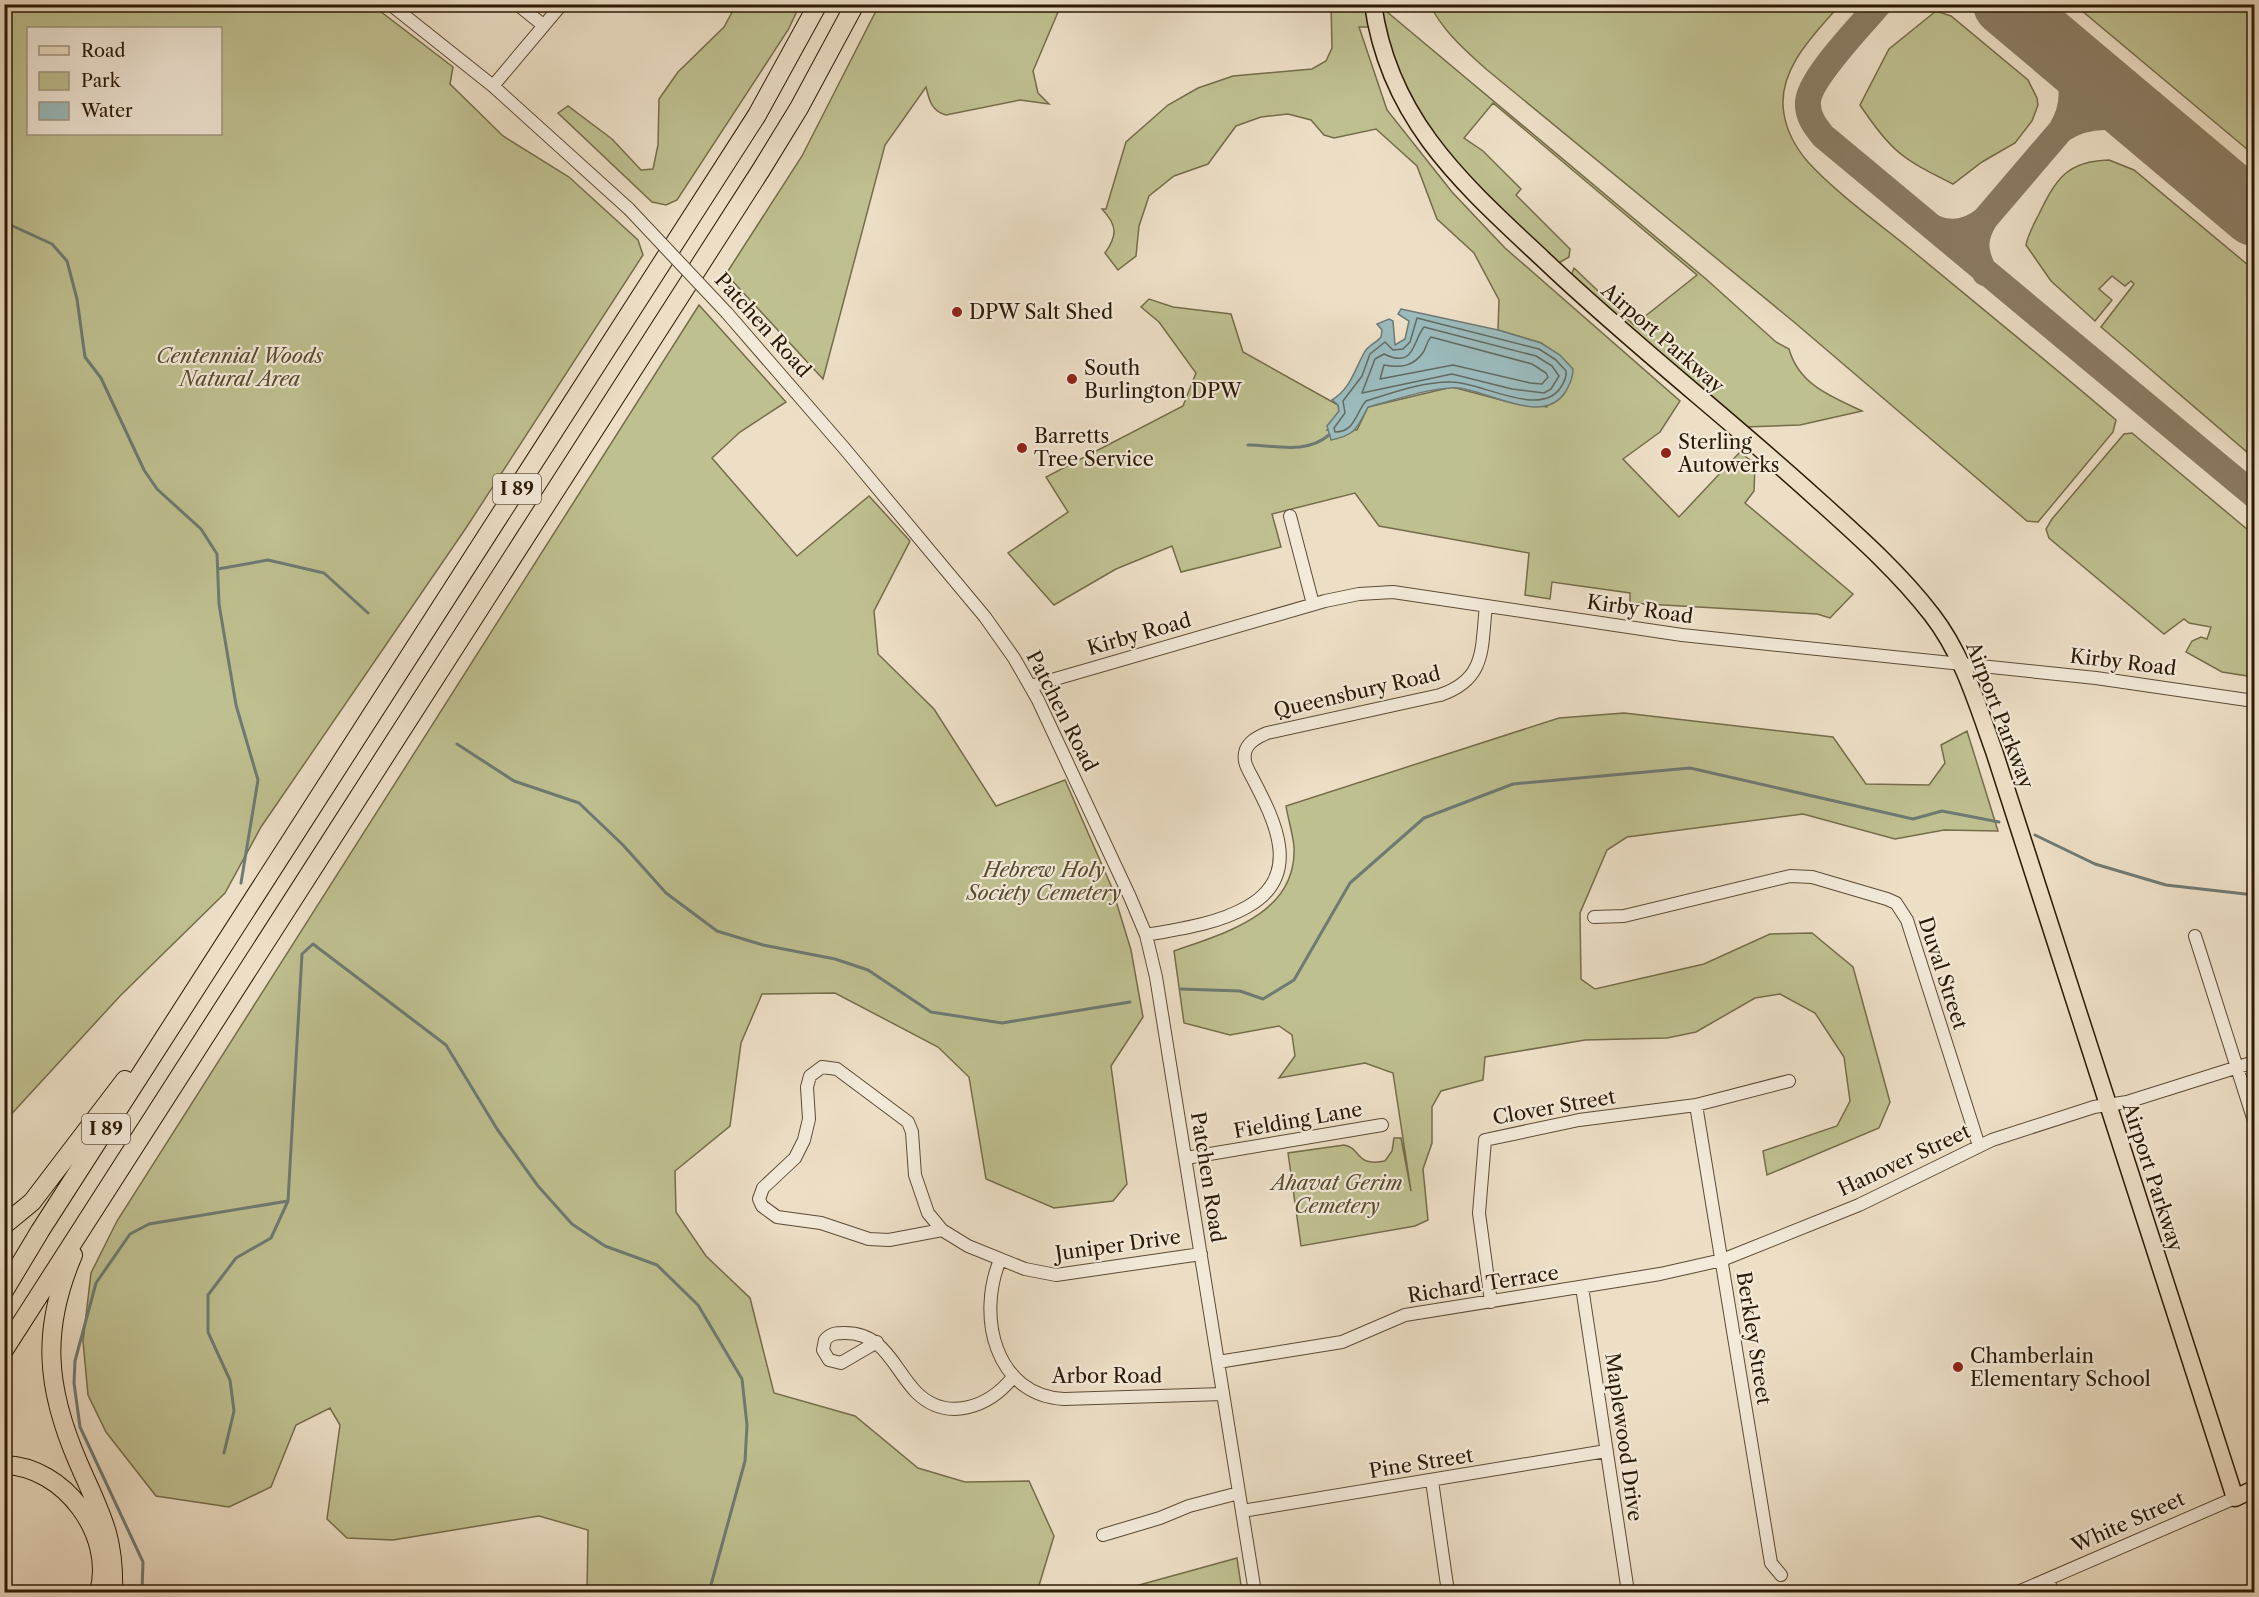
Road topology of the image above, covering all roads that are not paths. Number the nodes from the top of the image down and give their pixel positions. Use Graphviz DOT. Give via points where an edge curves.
graph roads {
  1 [pos="390,4"];
  2 [pos="518,4"];
  3 [pos="562,4"];
  4 [pos="818,4"];
  5 [pos="855,4"];
  6 [pos="1373,4"];
  7 [pos="543,25"];
  8 [pos="493,86"];
  9 [pos="1290,516"];
  10 [pos="1313,604"];
  11 [pos="1486,606"];
  12 [pos="1962,664"];
  13 [pos="1031,686"];
  14 [pos="2254,701"];
  15 [pos="1594,917"];
  16 [pos="1146,935"];
  17 [pos="2195,936"];
  18 [pos="209,969"];
  19 [pos="2254,1062"];
  20 [pos="2236,1067"];
  21 [pos="1789,1081"];
  22 [pos="1696,1105"];
  23 [pos="2107,1106"];
  24 [pos="2254,1121"];
  25 [pos="1382,1125"];
  26 [pos="1979,1146"];
  27 [pos="1185,1158"];
  28 [pos="94,1206"];
  29 [pos="4,1225"];
  30 [pos="942,1230"];
  31 [pos="1201,1254"];
  32 [pos="1000,1260"];
  33 [pos="1722,1260"];
  34 [pos="1582,1287"];
  35 [pos="4,1291"];
  36 [pos="1491,1302"];
  37 [pos="877,1342"];
  38 [pos="4,1350"];
  39 [pos="1218,1362"];
  40 [pos="1012,1377"];
  41 [pos="1223,1394"];
  42 [pos="1606,1451"];
  43 [pos="4,1465"];
  44 [pos="1432,1481"];
  45 [pos="2254,1489"];
  46 [pos="1239,1493"];
  47 [pos="2235,1498"];
  48 [pos="1242,1512"];
  49 [pos="1103,1535"];
  50 [pos="1781,1575"];
  51 [pos="2049,1579"];
  52 [pos="99,1593"];
  53 [pos="113,1593"];
  54 [pos="1255,1593"];
  55 [pos="1448,1593"];
  56 [pos="1628,1593"];
  57 [pos="2018,1593"];
  58 [pos="2051,1593"];
  1 -- 8 [label="street, Patchen Road"];
  2 -- 7 [label="street"];
  3 -- 7 [label="street"];
  4 -- 18 [label="highway, I 89" via="751,124"];
  5 -- 28 [label="highway, I 89" via="755,179"];
  6 -- 12 [label="main road, Airport Parkway" via="1385,61 1402,100 1454,173 1605,318 1862,540 1931,613"];
  7 -- 8 [label="street"];
  8 -- 13 [label="street, Patchen Road, bridge" via="629,209 727,313 985,617"];
  9 -- 10 [label="street"];
  10 -- 11 [label="street, Kirby Road" via="1350,595 1393,592"];
  10 -- 13 [label="street, Kirby Road"];
  11 -- 12 [label="street, Kirby Road" via="1682,635"];
  11 -- 16 [label="street, Queensbury Road" via="1478,664 1462,686 1440,695 1267,733 1250,743 1245,763 1279,841 1280,864 1273,883 1255,902 1232,914"];
  12 -- 14 [label="street, Kirby Road" via="2107,679"];
  12 -- 23 [label="main road, Airport Parkway" via="1994,751"];
  13 -- 16 [label="street, Patchen Road"];
  15 -- 26 [label="street, Duval Street" via="1624,916 1802,876 1896,903 1907,920"];
  16 -- 27 [label="street, Patchen Road"];
  17 -- 20 [label="street"];
  18 -- 29 [label="highway" via="32,1202"];
  18 -- 35 [label="highway, I 89"];
  19 -- 20 [label="street, Hanover Street"];
  20 -- 23 [label="street, Hanover Street"];
  20 -- 24 [label="street"];
  21 -- 22 [label="street, Clover Street"];
  22 -- 33 [label="street, Berkley Street"];
  22 -- 36 [label="street, Clover Street" via="1579,1120 1485,1140 1479,1213"];
  23 -- 26 [label="street, Hanover Street"];
  23 -- 47 [label="main road, Airport Parkway"];
  25 -- 27 [label="street, Fielding Lane"];
  26 -- 33 [label="street, Hanover Street" via="1859,1205"];
  27 -- 31 [label="street, Patchen Road"];
  28 -- 38 [label="highway, I 89"];
  28 -- 53 [label="highway" via="58,1293 50,1356 62,1419 109,1535"];
  30 -- 30 [label="street, Juniper Drive" via="928,1213 920,1193 908,1122 837,1069 815,1071 808,1083 809,1112 804,1140 795,1158 761,1191 764,1209 777,1217 821,1224 869,1239 889,1240"];
  30 -- 32 [label="street, Juniper Drive"];
  31 -- 32 [label="street, Juniper Drive" via="1056,1275"];
  31 -- 39 [label="street, Patchen Road"];
  32 -- 40 [label="street" via="991,1282 990,1307 998,1347"];
  33 -- 34 [label="street, Richard Terrace"];
  33 -- 50 [label="street, Berkley Street" via="1771,1563"];
  34 -- 36 [label="street, Richard Terrace"];
  34 -- 42 [label="street, Maplewood Drive"];
  36 -- 39 [label="street, Richard Terrace" via="1405,1315 1342,1342"];
  37 -- 40 [label="street" via="917,1392 942,1406 961,1408 988,1401"];
  39 -- 41 [label="street, Patchen Road"];
  40 -- 41 [label="street, Arbor Road" via="1033,1393 1053,1398"];
  41 -- 46 [label="street, Patchen Road"];
  42 -- 44 [label="street, Pine Street"];
  42 -- 56 [label="street, Maplewood Drive"];
  43 -- 52 [label="highway" via="23,1467 48,1478 82,1511 98,1548"];
  44 -- 48 [label="street, Pine Street"];
  44 -- 55 [label="street"];
  45 -- 47 [label="main road, White Street"];
  46 -- 48 [label="street, Patchen Road"];
  46 -- 49 [label="street"];
  47 -- 51 [label="street, White Street"];
  48 -- 54 [label="street, Patchen Road"];
  51 -- 57 [label="street, White Street"];
  51 -- 58 [label="street"];
}
